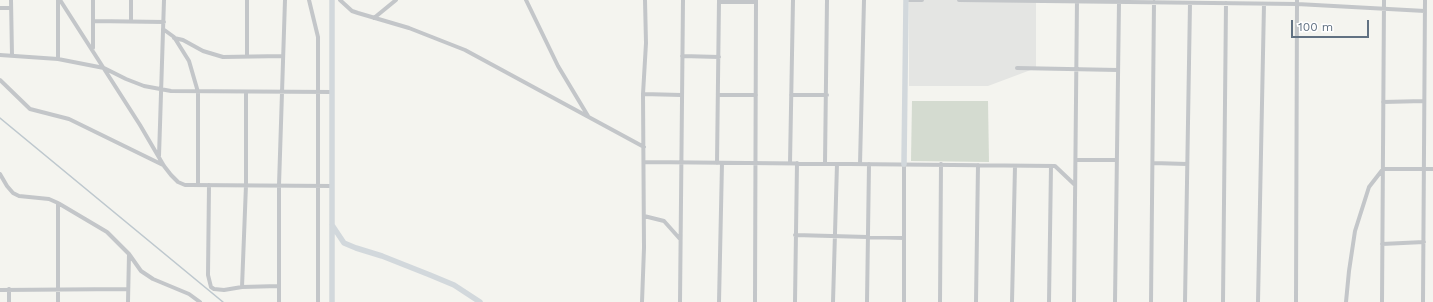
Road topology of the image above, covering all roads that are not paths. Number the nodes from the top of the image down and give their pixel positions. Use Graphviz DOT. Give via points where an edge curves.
graph roads {
  1 [pos="11,0"];
  2 [pos="59,0"];
  3 [pos="93,0"];
  4 [pos="131,0"];
  5 [pos="164,0"];
  6 [pos="247,0"];
  7 [pos="285,0"];
  8 [pos="309,0"];
  9 [pos="332,0"];
  10 [pos="340,0"];
  11 [pos="396,0"];
  12 [pos="526,0"];
  13 [pos="645,0"];
  14 [pos="683,0"];
  15 [pos="793,0"];
  16 [pos="827,0"];
  17 [pos="864,0"];
  18 [pos="906,0"];
  19 [pos="922,0"];
  20 [pos="959,0"];
  21 [pos="969,0"];
  22 [pos="1004,0"];
  23 [pos="1384,0"];
  24 [pos="1425,0"];
  25 [pos="719,1"];
  26 [pos="756,1"];
  27 [pos="1042,1"];
  28 [pos="1077,1"];
  29 [pos="1114,1"];
  30 [pos="1147,1"];
  31 [pos="1185,1"];
  32 [pos="1119,2"];
  33 [pos="1154,2"];
  34 [pos="1220,2"];
  35 [pos="1261,2"];
  36 [pos="1297,2"];
  37 [pos="1190,3"];
  38 [pos="1226,3"];
  39 [pos="0,8"];
  40 [pos="11,8"];
  41 [pos="1384,9"];
  42 [pos="1425,11"];
  43 [pos="374,18"];
  44 [pos="93,21"];
  45 [pos="131,21"];
  46 [pos="164,22"];
  47 [pos="163,28"];
  48 [pos="174,38"];
  49 [pos="93,49"];
  50 [pos="0,55"];
  51 [pos="12,55"];
  52 [pos="283,56"];
  53 [pos="682,56"];
  54 [pos="247,57"];
  55 [pos="719,57"];
  56 [pos="58,59"];
  57 [pos="104,68"];
  58 [pos="1017,68"];
  59 [pos="1076,69"];
  60 [pos="1118,70"];
  61 [pos="0,80"];
  62 [pos="160,90"];
  63 [pos="198,92"];
  64 [pos="282,92"];
  65 [pos="318,92"];
  66 [pos="332,92"];
  67 [pos="246,93"];
  68 [pos="644,94"];
  69 [pos="681,95"];
  70 [pos="718,95"];
  71 [pos="756,95"];
  72 [pos="791,95"];
  73 [pos="827,95"];
  74 [pos="1424,101"];
  75 [pos="1383,102"];
  76 [pos="588,117"];
  77 [pos="644,147"];
  78 [pos="159,156"];
  79 [pos="1076,160"];
  80 [pos="1117,160"];
  81 [pos="644,162"];
  82 [pos="681,163"];
  83 [pos="719,163"];
  84 [pos="756,163"];
  85 [pos="790,163"];
  86 [pos="797,163"];
  87 [pos="825,163"];
  88 [pos="1153,163"];
  89 [pos="837,164"];
  90 [pos="860,164"];
  91 [pos="869,164"];
  92 [pos="904,164"];
  93 [pos="941,164"];
  94 [pos="1188,164"];
  95 [pos="978,165"];
  96 [pos="164,166"];
  97 [pos="1015,166"];
  98 [pos="1051,166"];
  99 [pos="1383,169"];
  100 [pos="1424,169"];
  101 [pos="1433,169"];
  102 [pos="0,174"];
  103 [pos="198,185"];
  104 [pos="209,185"];
  105 [pos="246,185"];
  106 [pos="279,185"];
  107 [pos="1075,185"];
  108 [pos="317,186"];
  109 [pos="332,186"];
  110 [pos="58,203"];
  111 [pos="644,216"];
  112 [pos="332,225"];
  113 [pos="795,235"];
  114 [pos="835,236"];
  115 [pos="868,237"];
  116 [pos="904,238"];
  117 [pos="681,239"];
  118 [pos="1424,242"];
  119 [pos="1382,244"];
  120 [pos="129,254"];
  121 [pos="279,286"];
  122 [pos="242,287"];
  123 [pos="128,289"];
  124 [pos="0,290"];
  125 [pos="9,290"];
  126 [pos="58,290"];
  127 [pos="9,302"];
  128 [pos="58,302"];
  129 [pos="128,302"];
  130 [pos="200,302"];
  131 [pos="279,302"];
  132 [pos="318,302"];
  133 [pos="332,302"];
  134 [pos="480,302"];
  135 [pos="642,302"];
  136 [pos="680,302"];
  137 [pos="720,302"];
  138 [pos="755,302"];
  139 [pos="795,302"];
  140 [pos="833,302"];
  141 [pos="867,302"];
  142 [pos="904,302"];
  143 [pos="940,302"];
  144 [pos="976,302"];
  145 [pos="1012,302"];
  146 [pos="1049,302"];
  147 [pos="1074,302"];
  148 [pos="1115,302"];
  149 [pos="1151,302"];
  150 [pos="1185,302"];
  151 [pos="1223,302"];
  152 [pos="1258,302"];
  153 [pos="1296,302"];
  154 [pos="1346,302"];
  155 [pos="1382,302"];
  156 [pos="1423,302"];
  1 -- 40 [label="street"];
  2 -- 49 [label="street"];
  2 -- 56 [label="street"];
  3 -- 44 [label="street"];
  4 -- 45 [label="street"];
  5 -- 46 [label="street"];
  6 -- 54 [label="street"];
  7 -- 52 [label="street"];
  8 -- 65 [label="street" via="318,38"];
  9 -- 66 [label="street"];
  10 -- 43 [label="street" via="352,11"];
  11 -- 43 [label="street"];
  12 -- 76 [label="street" via="558,66"];
  13 -- 68 [label="street"];
  14 -- 53 [label="street"];
  15 -- 72 [label="street"];
  16 -- 73 [label="street"];
  17 -- 90 [label="street"];
  18 -- 19 [label="street"];
  18 -- 92 [label="street"];
  20 -- 21 [label="street"];
  21 -- 22 [label="street"];
  22 -- 27 [label="street"];
  23 -- 41 [label="street"];
  24 -- 42 [label="street"];
  25 -- 26 [label="street"];
  25 -- 55 [label="street"];
  26 -- 71 [label="street"];
  27 -- 28 [label="street"];
  28 -- 29 [label="street"];
  28 -- 59 [label="street"];
  29 -- 32 [label="street"];
  30 -- 32 [label="street"];
  30 -- 33 [label="street"];
  31 -- 33 [label="street"];
  31 -- 37 [label="street"];
  32 -- 60 [label="street"];
  33 -- 88 [label="street"];
  34 -- 37 [label="street"];
  34 -- 38 [label="street"];
  35 -- 36 [label="street"];
  35 -- 38 [label="street"];
  35 -- 152 [label="street"];
  36 -- 41 [label="street"];
  36 -- 153 [label="street"];
  37 -- 94 [label="street"];
  38 -- 151 [label="street"];
  39 -- 40 [label="street"];
  40 -- 51 [label="street"];
  41 -- 42 [label="street"];
  41 -- 75 [label="street"];
  42 -- 74 [label="street"];
  43 -- 76 [label="street" via="409,28 465,50"];
  44 -- 45 [label="street"];
  44 -- 49 [label="street"];
  45 -- 46 [label="street"];
  46 -- 47 [label="street"];
  47 -- 48 [label="street"];
  47 -- 62 [label="street"];
  48 -- 54 [label="street" via="214,55"];
  48 -- 63 [label="street" via="189,61"];
  49 -- 57 [label="street"];
  50 -- 51 [label="street"];
  51 -- 56 [label="street"];
  52 -- 54 [label="street"];
  52 -- 64 [label="street"];
  53 -- 55 [label="street"];
  53 -- 69 [label="street"];
  55 -- 70 [label="street"];
  56 -- 57 [label="street"];
  57 -- 62 [label="street" via="126,79"];
  57 -- 78 [label="street"];
  58 -- 59 [label="street"];
  59 -- 60 [label="street"];
  59 -- 79 [label="street"];
  60 -- 80 [label="street"];
  61 -- 96 [label="street" via="30,108 69,119"];
  62 -- 63 [label="street"];
  62 -- 78 [label="street"];
  63 -- 67 [label="street"];
  63 -- 103 [label="street"];
  64 -- 65 [label="street"];
  64 -- 67 [label="street"];
  64 -- 106 [label="street"];
  65 -- 66 [label="street"];
  65 -- 108 [label="street"];
  66 -- 109 [label="street"];
  67 -- 105 [label="street"];
  68 -- 69 [label="street"];
  68 -- 77 [label="street"];
  69 -- 82 [label="street"];
  70 -- 71 [label="street"];
  70 -- 83 [label="street"];
  71 -- 84 [label="street"];
  72 -- 73 [label="street"];
  72 -- 85 [label="street"];
  73 -- 87 [label="street"];
  74 -- 75 [label="street"];
  74 -- 100 [label="street"];
  75 -- 99 [label="street"];
  76 -- 77 [label="street"];
  77 -- 81 [label="street"];
  78 -- 96 [label="street"];
  79 -- 80 [label="street"];
  79 -- 107 [label="street"];
  80 -- 148 [label="street"];
  81 -- 82 [label="street"];
  81 -- 111 [label="street"];
  82 -- 83 [label="street"];
  82 -- 117 [label="street"];
  83 -- 84 [label="street"];
  83 -- 137 [label="street"];
  84 -- 85 [label="street"];
  84 -- 138 [label="street"];
  85 -- 86 [label="street"];
  86 -- 87 [label="street"];
  86 -- 113 [label="street"];
  87 -- 89 [label="street"];
  88 -- 94 [label="street"];
  88 -- 149 [label="street"];
  89 -- 90 [label="street"];
  89 -- 114 [label="street"];
  90 -- 91 [label="street"];
  91 -- 92 [label="street"];
  91 -- 115 [label="street"];
  92 -- 93 [label="street"];
  92 -- 116 [label="street"];
  93 -- 95 [label="street"];
  93 -- 143 [label="street"];
  94 -- 150 [label="street"];
  95 -- 97 [label="street"];
  95 -- 144 [label="street"];
  96 -- 103 [label="street" via="178,182"];
  97 -- 98 [label="street"];
  97 -- 145 [label="street"];
  98 -- 107 [label="street" via="1055,166"];
  98 -- 146 [label="street"];
  99 -- 100 [label="street"];
  99 -- 119 [label="street"];
  99 -- 154 [label="street" via="1369,187 1355,231"];
  100 -- 101 [label="street"];
  100 -- 118 [label="street"];
  102 -- 110 [label="street" via="13,193"];
  103 -- 104 [label="street"];
  104 -- 105 [label="street"];
  104 -- 122 [label="street" via="208,282 210,287 218,290"];
  105 -- 106 [label="street"];
  105 -- 122 [label="street"];
  106 -- 108 [label="street"];
  106 -- 121 [label="street"];
  107 -- 147 [label="street"];
  108 -- 109 [label="street"];
  108 -- 132 [label="street"];
  109 -- 112 [label="street"];
  110 -- 120 [label="street" via="107,232"];
  110 -- 126 [label="street"];
  111 -- 117 [label="street" via="664,221"];
  111 -- 135 [label="street"];
  112 -- 133 [label="street"];
  112 -- 134 [label="street" via="344,242 430,274 454,285"];
  113 -- 114 [label="street"];
  113 -- 139 [label="street"];
  114 -- 115 [label="street"];
  114 -- 140 [label="street"];
  115 -- 116 [label="street"];
  115 -- 141 [label="street"];
  116 -- 142 [label="street"];
  117 -- 136 [label="street"];
  118 -- 119 [label="street"];
  118 -- 156 [label="street"];
  119 -- 155 [label="street"];
  120 -- 123 [label="street"];
  120 -- 130 [label="street" via="141,271"];
  121 -- 122 [label="street"];
  121 -- 131 [label="street"];
  123 -- 126 [label="street"];
  123 -- 129 [label="street"];
  124 -- 125 [label="street"];
  125 -- 126 [label="street"];
  125 -- 127 [label="street"];
  126 -- 128 [label="street"];
}
